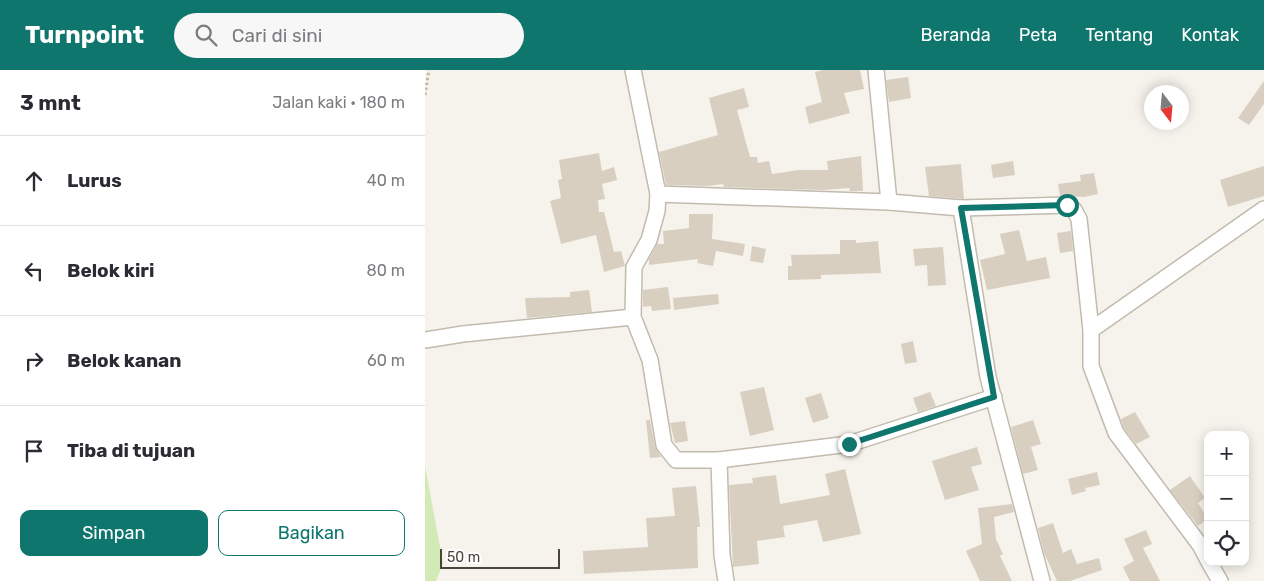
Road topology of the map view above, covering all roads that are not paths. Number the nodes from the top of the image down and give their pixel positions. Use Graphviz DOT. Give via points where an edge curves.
graph roads {
  1 [pos="633,70"];
  2 [pos="876,70"];
  3 [pos="658,194"];
  4 [pos="889,202"];
  5 [pos="961,208"];
  6 [pos="1264,209"];
  7 [pos="633,317"];
  8 [pos="1091,330"];
  9 [pos="425,340"];
  10 [pos="994,397"];
  11 [pos="719,460"];
  12 [pos="1204,553"];
  13 [pos="1212,566"];
  14 [pos="726,581"];
  15 [pos="1042,581"];
  16 [pos="1220,581"];
  1 -- 3 [label="street"];
  2 -- 4 [label="street"];
  3 -- 4 [label="street"];
  3 -- 7 [label="street" via="649,240 634,267"];
  4 -- 5 [label="street"];
  5 -- 8 [label="street" via="1067,205 1074,210 1079,219"];
  5 -- 10 [label="street"];
  6 -- 8 [label="street"];
  7 -- 9 [label="street"];
  7 -- 11 [label="street" via="650,360 664,445 669,454 675,460"];
  8 -- 12 [label="street" via="1091,366 1116,433"];
  10 -- 11 [label="street" via="849,444"];
  10 -- 15 [label="street"];
  11 -- 14 [label="street"];
  13 -- 16 [label="street"];
}
